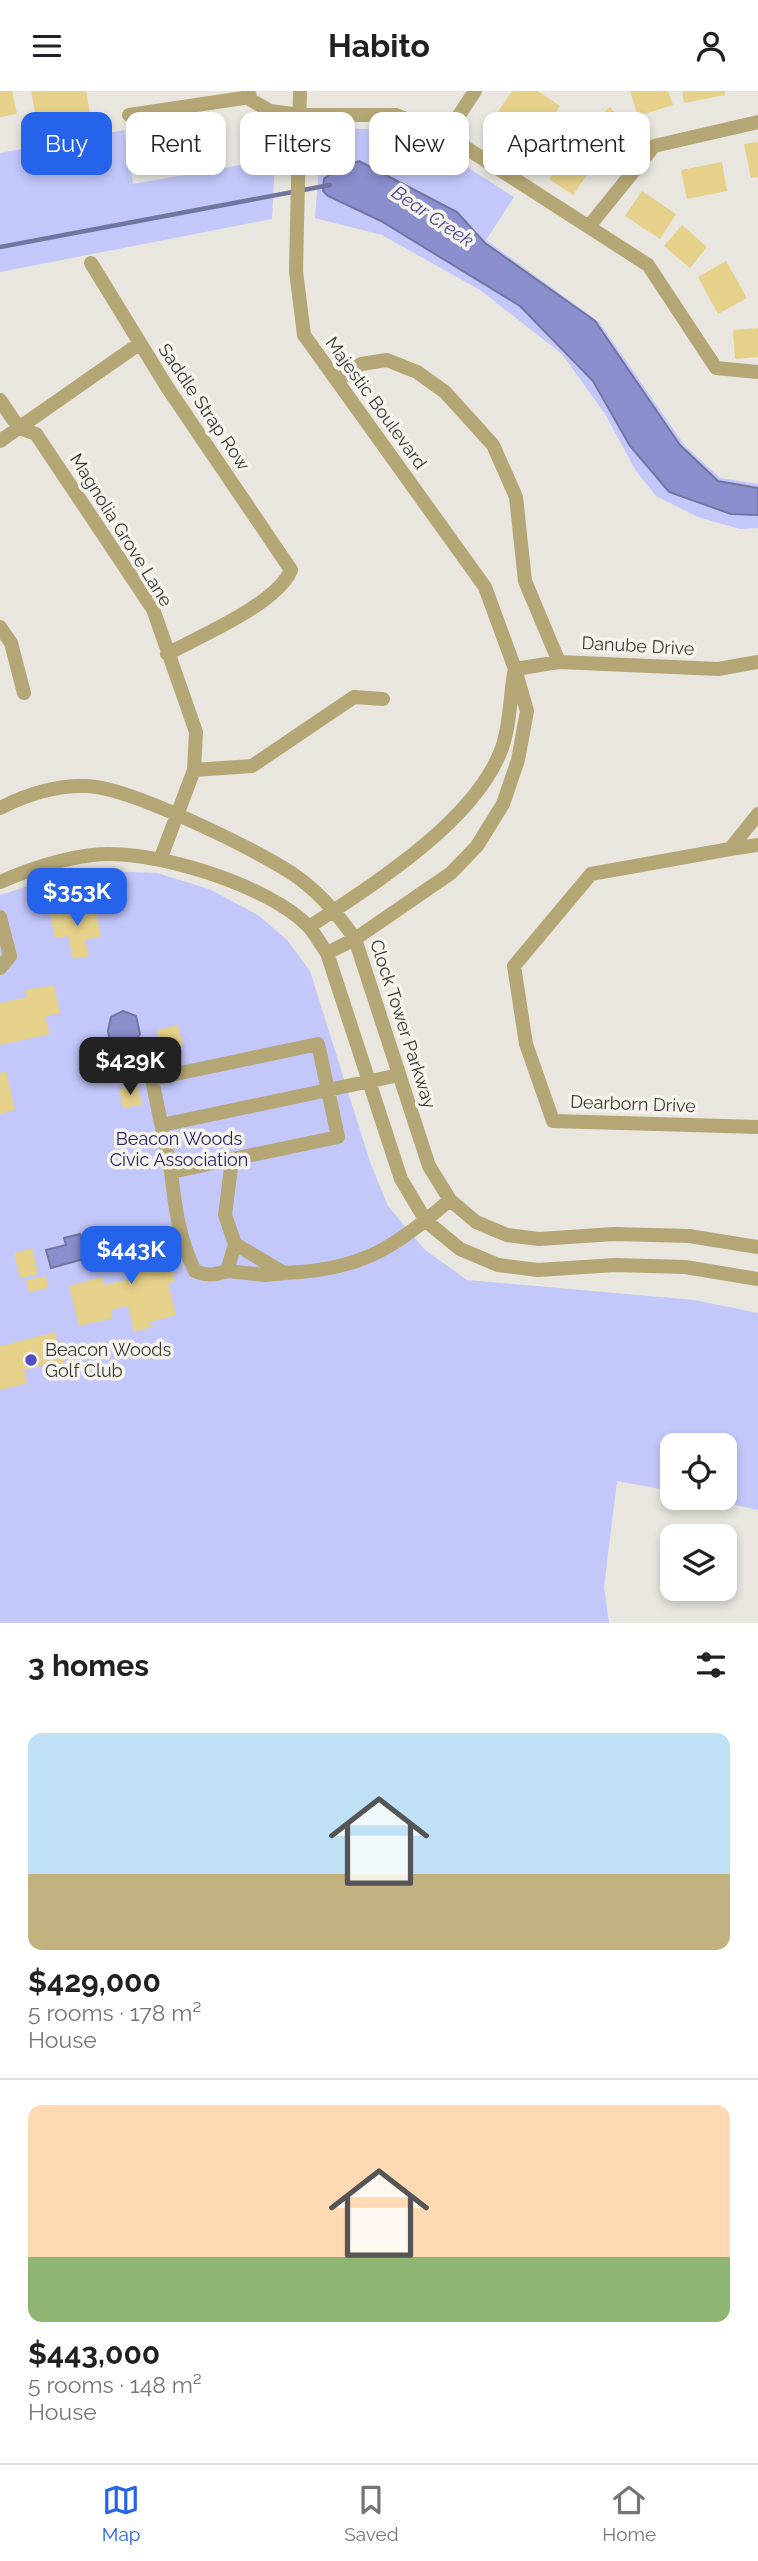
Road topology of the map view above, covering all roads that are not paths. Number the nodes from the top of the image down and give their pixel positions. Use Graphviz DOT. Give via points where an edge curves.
graph roads {
  1 [pos="300,91"];
  2 [pos="475,91"];
  3 [pos="249,94"];
  4 [pos="146,112"];
  5 [pos="278,112"];
  6 [pos="300,112"];
  7 [pos="461,112"];
  8 [pos="758,122"];
  9 [pos="469,149"];
  10 [pos="299,175"];
  11 [pos="590,225"];
  12 [pos="91,263"];
  13 [pos="139,344"];
  14 [pos="758,372"];
  15 [pos="337,381"];
  16 [pos="0,400"];
  17 [pos="19,428"];
  18 [pos="0,441"];
  19 [pos="0,627"];
  20 [pos="167,654"];
  21 [pos="559,662"];
  22 [pos="758,662"];
  23 [pos="515,669"];
  24 [pos="24,693"];
  25 [pos="383,699"];
  26 [pos="194,770"];
  27 [pos="0,808"];
  28 [pos="758,814"];
  29 [pos="175,815"];
  30 [pos="758,845"];
  31 [pos="730,849"];
  32 [pos="160,860"];
  33 [pos="0,882"];
  34 [pos="335,910"];
  35 [pos="0,916"];
  36 [pos="309,927"];
  37 [pos="355,939"];
  38 [pos="327,953"];
  39 [pos="0,968"];
  40 [pos="400,1075"];
  41 [pos="369,1082"];
  42 [pos="328,1090"];
  43 [pos="162,1125"];
  44 [pos="758,1127"];
  45 [pos="232,1159"];
  46 [pos="172,1172"];
  47 [pos="450,1200"];
  48 [pos="426,1221"];
  49 [pos="235,1244"];
  50 [pos="758,1247"];
  51 [pos="227,1271"];
  52 [pos="284,1273"];
  53 [pos="758,1279"];
  1 -- 6 [label="street, Majestic Boulevard"];
  2 -- 7 [label="street"];
  3 -- 4 [label="street"];
  3 -- 5 [label="street"];
  8 -- 11 [label="street" via="654,146"];
  9 -- 11 [label="street"];
  10 -- 15 [label="street, Majestic Boulevard" via="296,271 304,335"];
  11 -- 14 [label="street" via="648,265 716,368"];
  12 -- 13 [label="street, Saddle Strap Row"];
  13 -- 17 [label="street"];
  13 -- 20 [label="street, Saddle Strap Row" via="291,570 286,582 233,619"];
  15 -- 21 [label="street" via="361,364 387,360 417,372 445,392 493,445 516,497 526,581"];
  15 -- 23 [label="street, Majestic Boulevard" via="485,587"];
  16 -- 17 [label="street, Magnolia Grove Lane"];
  17 -- 18 [label="street"];
  17 -- 20 [label="street, Magnolia Grove Lane" via="36,434 112,546 153,609"];
  19 -- 24 [label="street" via="10,643"];
  20 -- 26 [label="street, Magnolia Grove Lane" via="196,732"];
  21 -- 22 [label="street, Danube Drive" via="718,669"];
  21 -- 23 [label="street, Danube Drive"];
  23 -- 34 [label="street, Majestic Boulevard" via="501,751 475,798 442,831"];
  23 -- 37 [label="street, Majestic Boulevard" via="527,711 518,760 503,804 477,846 450,873"];
  25 -- 26 [label="street" via="354,697 252,766"];
  26 -- 29 [label="street, Magnolia Grove Lane"];
  27 -- 29 [label="street, Clock Tower Parkway" via="57,787 89,786 122,791"];
  28 -- 31 [label="street"];
  29 -- 32 [label="street, Magnolia Grove Lane"];
  29 -- 34 [label="street, Clock Tower Parkway" via="293,874"];
  30 -- 31 [label="street"];
  31 -- 44 [label="street, Dearborn Drive" via="591,874 514,965 526,1044 553,1121"];
  32 -- 33 [label="street" via="94,854 40,865"];
  32 -- 36 [label="street" via="244,885"];
  34 -- 36 [label="street, Majestic Boulevard"];
  34 -- 37 [label="street, Clock Tower Parkway"];
  35 -- 39 [label="street" via="9,957"];
  36 -- 38 [label="street"];
  37 -- 38 [label="street, Majestic Boulevard"];
  37 -- 40 [label="street, Clock Tower Parkway"];
  38 -- 41 [label="street"];
  40 -- 41 [label="street"];
  40 -- 47 [label="street, Clock Tower Parkway" via="429,1166"];
  41 -- 42 [label="street"];
  41 -- 48 [label="street" via="401,1179"];
  42 -- 43 [label="street"];
  42 -- 43 [label="street" via="318,1044 190,1070 152,1079"];
  42 -- 45 [label="street" via="338,1137"];
  43 -- 46 [label="street"];
  45 -- 46 [label="street"];
  45 -- 49 [label="street" via="225,1215"];
  46 -- 51 [label="street" via="176,1214 195,1271 206,1275"];
  47 -- 48 [label="street"];
  47 -- 50 [label="street, Clock Tower Parkway" via="476,1222 506,1235 539,1239 689,1236"];
  48 -- 52 [label="street" via="368,1259 317,1272"];
  48 -- 53 [label="street" via="460,1249 498,1265 538,1270 685,1267"];
  49 -- 51 [label="street"];
  49 -- 52 [label="street"];
  51 -- 52 [label="street"];
}
